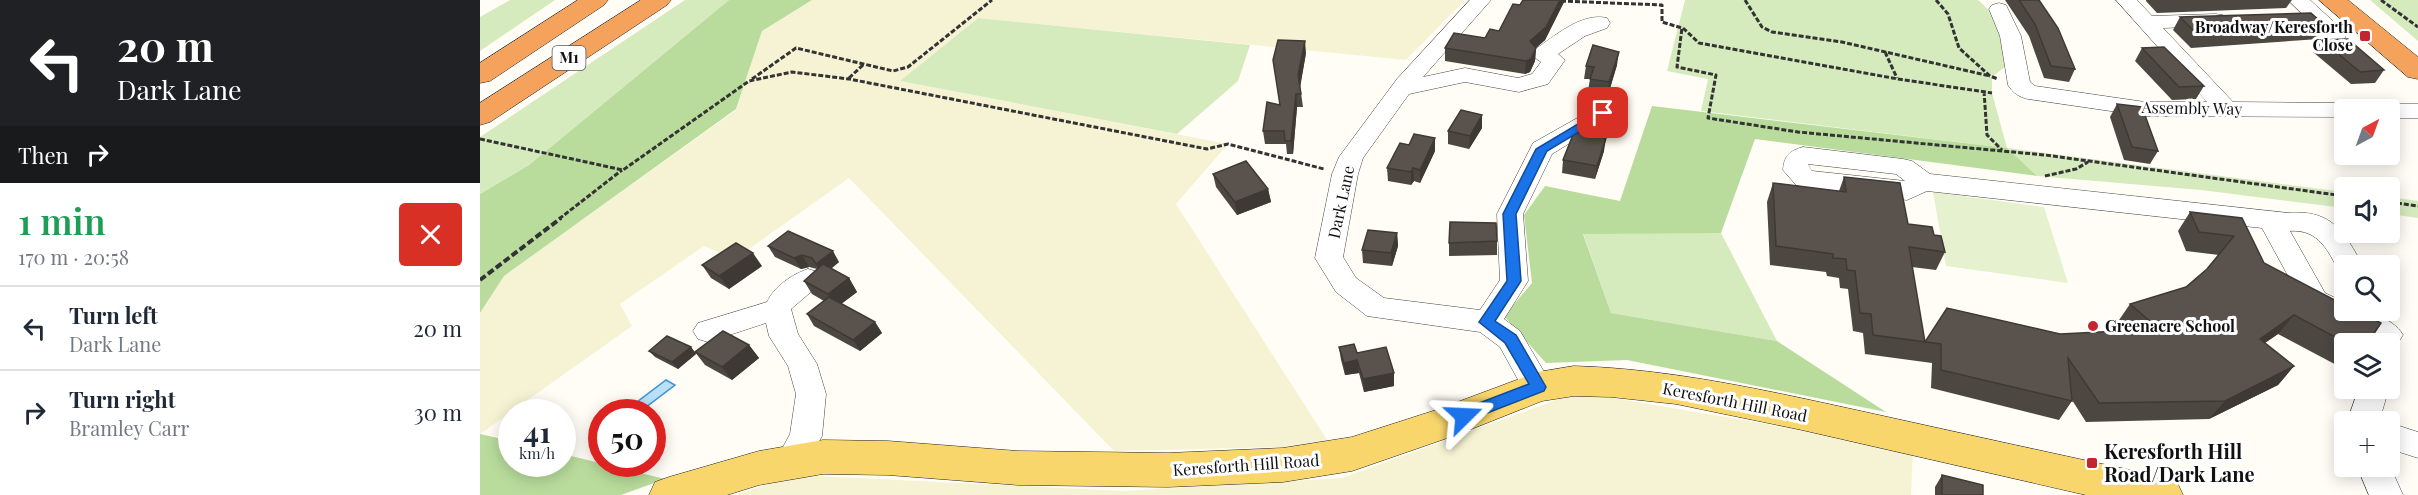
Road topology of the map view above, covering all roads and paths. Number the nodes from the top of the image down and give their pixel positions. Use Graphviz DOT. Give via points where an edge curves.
graph roads {
  1 [pos="573,0"];
  2 [pos="595,0"];
  3 [pos="630,0"];
  4 [pos="658,0"];
  5 [pos="992,0"];
  6 [pos="1481,0"];
  7 [pos="1557,0"];
  8 [pos="1745,0"];
  9 [pos="1936,0"];
  10 [pos="2126,0"];
  11 [pos="2354,0"];
  12 [pos="2381,0"];
  13 [pos="2295,8"];
  14 [pos="2323,8"];
  15 [pos="1999,9"];
  16 [pos="2231,19"];
  17 [pos="2148,22"];
  18 [pos="1599,23"];
  19 [pos="2418,27"];
  20 [pos="1682,28"];
  21 [pos="2336,34"];
  22 [pos="796,48"];
  23 [pos="1885,52"];
  24 [pos="2418,52"];
  25 [pos="480,62"];
  26 [pos="864,64"];
  27 [pos="2418,71"];
  28 [pos="480,75"];
  29 [pos="1990,76"];
  30 [pos="849,79"];
  31 [pos="1898,79"];
  32 [pos="2018,79"];
  33 [pos="748,81"];
  34 [pos="1401,89"];
  35 [pos="1984,91"];
  36 [pos="1992,93"];
  37 [pos="480,100"];
  38 [pos="2225,108"];
  39 [pos="2334,110"];
  40 [pos="2400,111"];
  41 [pos="2418,111"];
  42 [pos="1603,113"];
  43 [pos="480,116"];
  44 [pos="480,139"];
  45 [pos="2003,151"];
  46 [pos="2089,161"];
  47 [pos="623,170"];
  48 [pos="1345,174"];
  49 [pos="1923,182"];
  50 [pos="2334,195"];
  51 [pos="2047,196"];
  52 [pos="2400,203"];
  53 [pos="2418,206"];
  54 [pos="2284,221"];
  55 [pos="2343,255"];
  56 [pos="808,279"];
  57 [pos="480,280"];
  58 [pos="777,309"];
  59 [pos="1487,322"];
  60 [pos="2384,330"];
  61 [pos="708,332"];
  62 [pos="1538,387"];
  63 [pos="2400,439"];
  64 [pos="2418,445"];
  65 [pos="792,460"];
  66 [pos="2378,477"];
  67 [pos="669,495"];
  68 [pos="2163,495"];
  69 [pos="2386,495"];
  1 -- 25 [label="highway"];
  2 -- 28 [label="highway, M1"];
  3 -- 37 [label="highway, M1"];
  4 -- 43 [label="highway, M1"];
  5 -- 26 [label="path" via="908,67 893,71"];
  6 -- 34 [label="street, Dark Lane"];
  7 -- 20 [label="path" via="1662,5 1662,22"];
  8 -- 23 [label="path" via="1762,27 1772,32"];
  9 -- 29 [label="path" via="1948,14 1959,48"];
  10 -- 17 [label="street"];
  11 -- 24 [label="highway"];
  12 -- 19 [label="path"];
  13 -- 14 [label="street"];
  14 -- 21 [label="street"];
  14 -- 27 [label="highway"];
  15 -- 32 [label="street" via="2013,40"];
  16 -- 17 [label="street"];
  17 -- 38 [label="street"];
  18 -- 34 [label="street" via="1577,31 1542,55 1554,60 1540,79 1519,85 1465,75"];
  20 -- 31 [label="path" via="1699,43"];
  20 -- 45 [label="path" via="1677,67 1716,75 1708,118 1798,132"];
  22 -- 26 [label="path"];
  22 -- 33 [label="path"];
  23 -- 29 [label="path"];
  23 -- 31 [label="path"];
  26 -- 30 [label="path"];
  29 -- 32 [label="path"];
  30 -- 33 [label="path" via="792,72"];
  30 -- 48 [label="path" via="1207,149 1228,144"];
  31 -- 35 [label="path"];
  32 -- 38 [label="street, Assembly Way" via="2028,92 2145,109"];
  33 -- 47 [label="path"];
  34 -- 48 [label="street, Dark Lane" via="1351,157"];
  35 -- 36 [label="path"];
  35 -- 45 [label="path" via="1988,135"];
  38 -- 39 [label="street, Assembly Way"];
  40 -- 41 [label="street"];
  42 -- 59 [label="street" via="1542,149 1510,214 1514,281"];
  44 -- 47 [label="path"];
  45 -- 46 [label="path"];
  46 -- 50 [label="path"];
  46 -- 51 [label="path" via="2076,169 2043,176"];
  47 -- 57 [label="path"];
  48 -- 59 [label="street, Dark Lane" via="1329,258 1347,285 1377,308"];
  49 -- 51 [label="street"];
  51 -- 54 [label="street"];
  52 -- 53 [label="path"];
  54 -- 55 [label="street" via="2312,224 2331,234"];
  54 -- 60 [label="street" via="2275,228 2315,300"];
  56 -- 58 [label="street"];
  58 -- 61 [label="street"];
  58 -- 65 [label="street" via="784,336 802,364 811,394 806,436"];
  59 -- 62 [label="street" via="1510,339"];
  62 -- 65 [label="main road, Keresforth Hill Road" via="1352,454 1283,465 1168,470 1018,468 877,458"];
  62 -- 68 [label="main road, Keresforth Hill Road" via="1574,381 1676,389"];
  63 -- 64 [label="street"];
  65 -- 67 [label="main road, Keresforth Hill Road"];
  66 -- 69 [label="street"];
}
